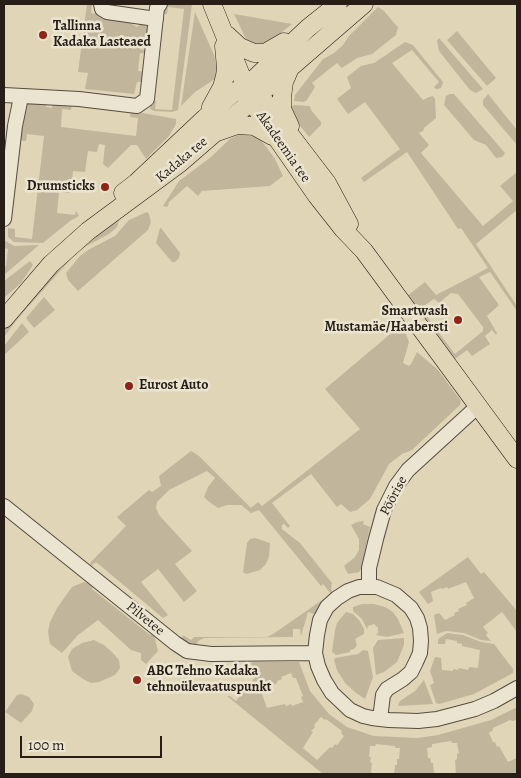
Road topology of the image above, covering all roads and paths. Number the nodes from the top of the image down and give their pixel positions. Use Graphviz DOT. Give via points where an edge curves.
graph roads {
  1 [pos="101,4"];
  2 [pos="160,4"];
  3 [pos="212,4"];
  4 [pos="340,4"];
  5 [pos="364,4"];
  6 [pos="156,19"];
  7 [pos="342,23"];
  8 [pos="308,28"];
  9 [pos="223,31"];
  10 [pos="290,68"];
  11 [pos="252,90"];
  12 [pos="4,95"];
  13 [pos="21,97"];
  14 [pos="209,126"];
  15 [pos="277,139"];
  16 [pos="295,141"];
  17 [pos="4,219"];
  18 [pos="364,251"];
  19 [pos="4,303"];
  20 [pos="4,319"];
  21 [pos="478,406"];
  22 [pos="517,459"];
  23 [pos="4,506"];
  24 [pos="369,586"];
  25 [pos="315,653"];
  26 [pos="517,688"];
  27 [pos="380,719"];
  1 -- 6 [label="street" via="107,12"];
  2 -- 6 [label="street"];
  3 -- 9 [label="main road, Akadeemia tee"];
  4 -- 7 [label="main road" via="345,16"];
  4 -- 8 [label="main road, Kadaka tee"];
  5 -- 7 [label="main road, Kadaka tee"];
  6 -- 13 [label="street" via="147,99 138,106"];
  7 -- 10 [label="main road, Kadaka tee"];
  8 -- 9 [label="main road" via="265,53 248,52"];
  8 -- 11 [label="main road, Kadaka tee"];
  9 -- 11 [label="main road, Akadeemia tee"];
  9 -- 14 [label="main road" via="225,76"];
  10 -- 11 [label="main road, Kadaka tee"];
  10 -- 16 [label="main road" via="284,82 282,108"];
  11 -- 14 [label="main road, Kadaka tee" via="232,94"];
  11 -- 15 [label="main road, Akadeemia tee"];
  11 -- 16 [label="main road, Akadeemia tee"];
  12 -- 13 [label="street"];
  13 -- 17 [label="street"];
  14 -- 15 [label="main road" via="254,126"];
  14 -- 19 [label="main road, Kadaka tee" via="111,203"];
  14 -- 20 [label="main road, Kadaka tee" via="180,164 88,231 51,264"];
  15 -- 18 [label="main road, Akadeemia tee" via="331,214"];
  16 -- 18 [label="main road, Akadeemia tee" via="327,183"];
  18 -- 21 [label="main road, Akadeemia tee"];
  21 -- 22 [label="main road, Akadeemia tee"];
  21 -- 24 [label="street, Pöörise" via="408,470 396,486 384,510 376,539 369,568"];
  23 -- 25 [label="street, Pilvetee" via="187,651 211,654"];
  24 -- 25 [label="street" via="348,591 327,607 320,620"];
  24 -- 27 [label="street" via="387,590 405,602 417,618 421,634 420,653 411,672 383,695"];
  25 -- 27 [label="street" via="324,680 339,700 350,710"];
  26 -- 27 [label="street" via="458,715 418,721"];
}
